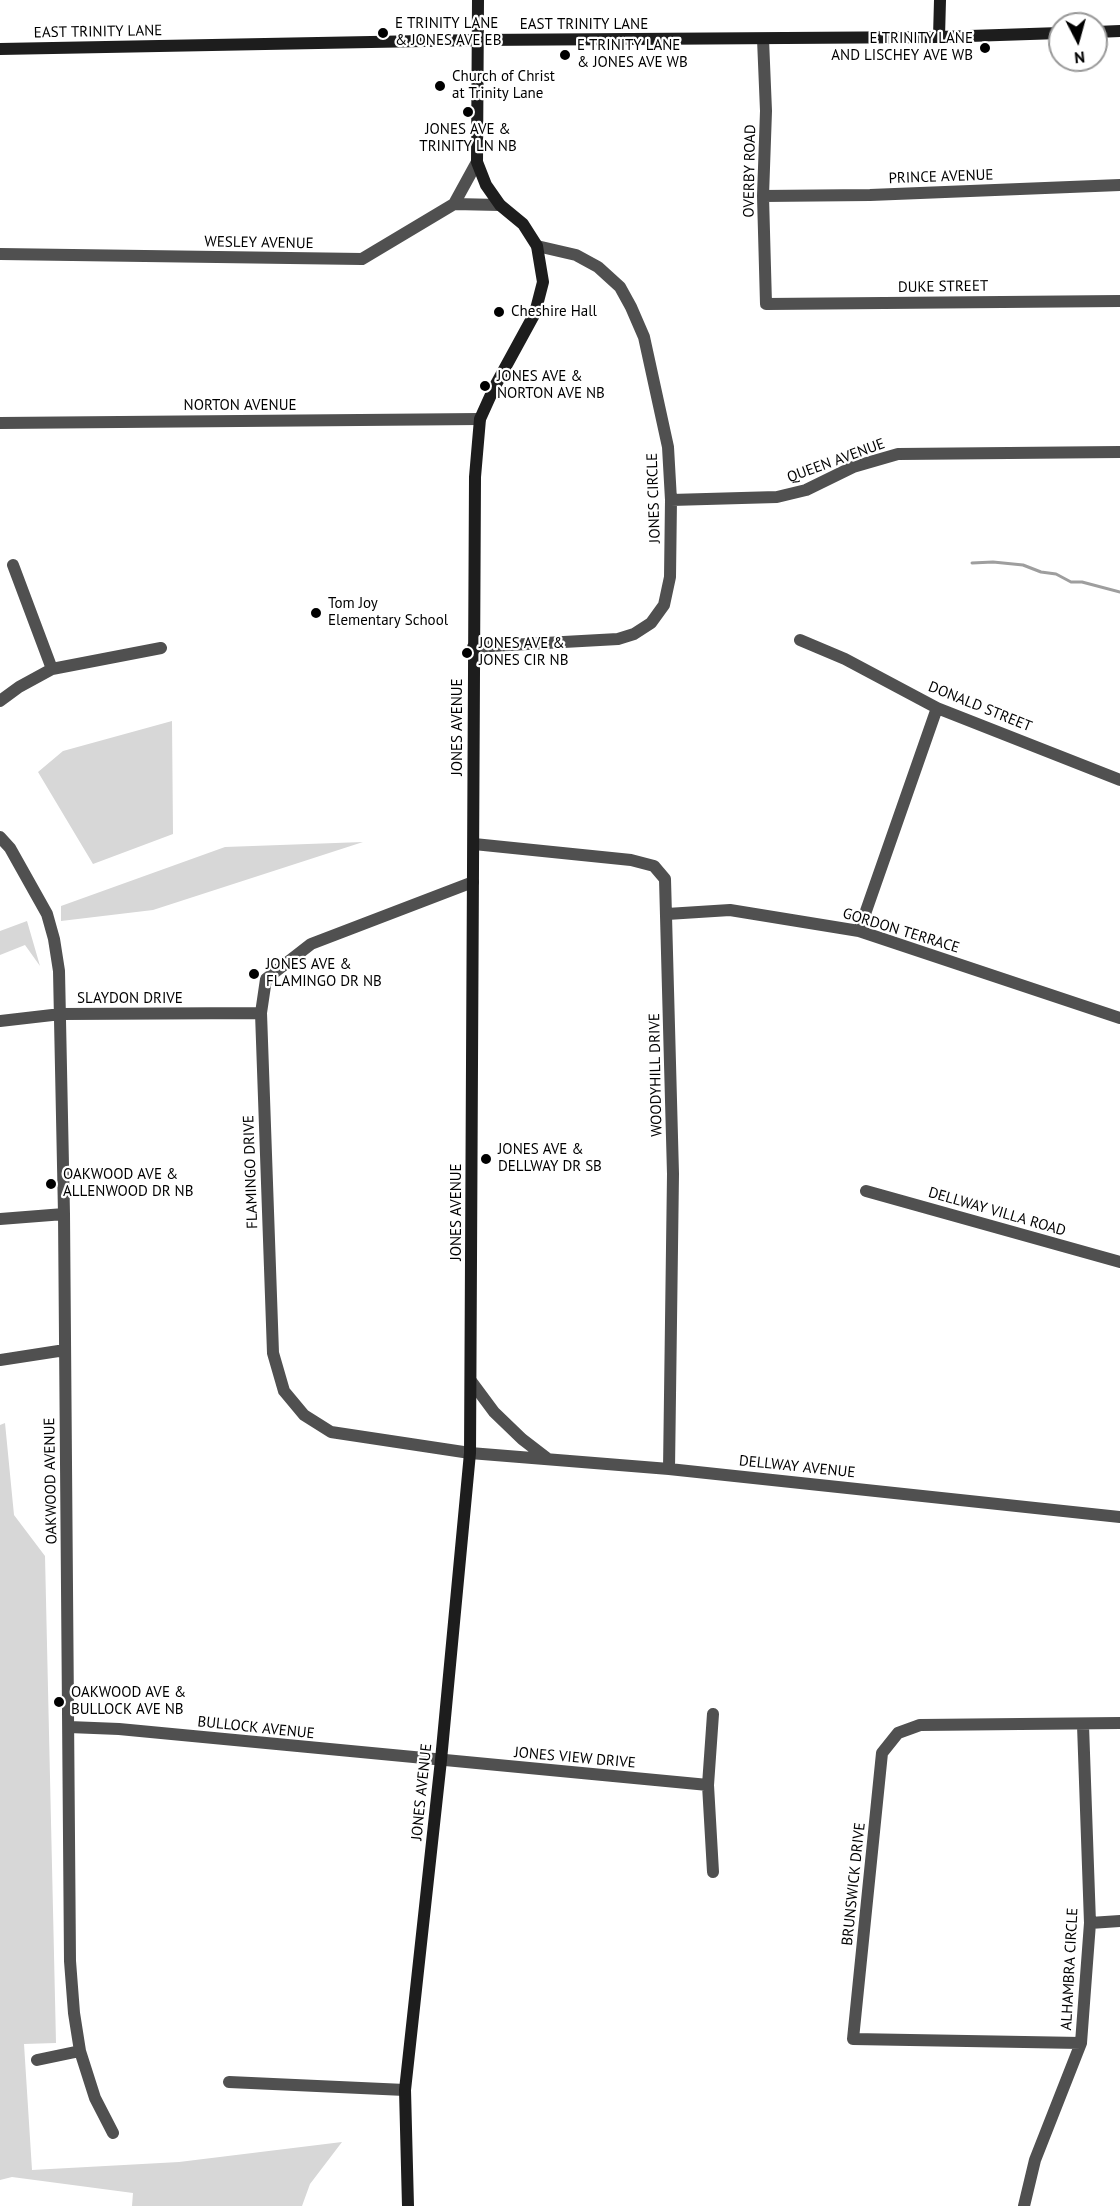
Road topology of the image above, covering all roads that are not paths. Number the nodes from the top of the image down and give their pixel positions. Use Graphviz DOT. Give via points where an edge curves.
graph roads {
  1 [pos="478,0"];
  2 [pos="940,0"];
  3 [pos="1048,33"];
  4 [pos="939,37"];
  5 [pos="763,39"];
  6 [pos="477,40"];
  7 [pos="0,49"];
  8 [pos="477,162"];
  9 [pos="1120,185"];
  10 [pos="763,196"];
  11 [pos="454,204"];
  12 [pos="500,205"];
  13 [pos="537,246"];
  14 [pos="0,254"];
  15 [pos="1120,301"];
  16 [pos="766,304"];
  17 [pos="480,419"];
  18 [pos="0,423"];
  19 [pos="1120,452"];
  20 [pos="671,500"];
  21 [pos="14,565"];
  22 [pos="800,640"];
  23 [pos="160,648"];
  24 [pos="473,648"];
  25 [pos="52,669"];
  26 [pos="0,701"];
  27 [pos="937,708"];
  28 [pos="1120,780"];
  29 [pos="0,837"];
  30 [pos="474,844"];
  31 [pos="473,882"];
  32 [pos="667,914"];
  33 [pos="859,931"];
  34 [pos="261,1013"];
  35 [pos="61,1014"];
  36 [pos="1120,1018"];
  37 [pos="0,1021"];
  38 [pos="866,1191"];
  39 [pos="64,1214"];
  40 [pos="0,1219"];
  41 [pos="1120,1262"];
  42 [pos="65,1350"];
  43 [pos="0,1360"];
  44 [pos="471,1381"];
  45 [pos="470,1454"];
  46 [pos="549,1460"];
  47 [pos="669,1469"];
  48 [pos="1120,1517"];
  49 [pos="713,1714"];
  50 [pos="1120,1723"];
  51 [pos="1083,1725"];
  52 [pos="69,1727"];
  53 [pos="441,1760"];
  54 [pos="708,1785"];
  55 [pos="713,1872"];
  56 [pos="1120,1921"];
  57 [pos="1090,1923"];
  58 [pos="1081,2043"];
  59 [pos="80,2051"];
  60 [pos="36,2060"];
  61 [pos="229,2082"];
  62 [pos="405,2090"];
  63 [pos="113,2133"];
  64 [pos="408,2206"];
  65 [pos="1024,2206"];
  1 -- 6 [label="street, JONES AVENUE"];
  2 -- 4 [label="street"];
  3 -- 4 [label="street, EAST TRINITY LANE"];
  4 -- 5 [label="street, EAST TRINITY LANE"];
  5 -- 6 [label="street, EAST TRINITY LANE"];
  5 -- 10 [label="street, OVERBY ROAD"];
  6 -- 7 [label="street, EAST TRINITY LANE"];
  6 -- 8 [label="street, JONES AVENUE"];
  8 -- 11 [label="street, WESLEY AVENUE"];
  8 -- 12 [label="street, JONES AVENUE"];
  9 -- 10 [label="street, PRINCE AVENUE"];
  10 -- 16 [label="street, OVERBY ROAD"];
  11 -- 12 [label="street"];
  11 -- 14 [label="street, WESLEY AVENUE" via="362,260"];
  12 -- 13 [label="street, JONES AVENUE" via="523,224"];
  13 -- 17 [label="street, JONES AVENUE" via="543,282 535,313"];
  13 -- 20 [label="street, JONES CIRCLE" via="576,255 598,267 620,287 631,307 644,337 668,447"];
  15 -- 16 [label="street, DUKE STREET"];
  17 -- 18 [label="street, NORTON AVENUE"];
  17 -- 24 [label="street, JONES AVENUE" via="475,477"];
  19 -- 20 [label="street, QUEEN AVENUE" via="898,454 853,467 806,490 777,497"];
  20 -- 24 [label="street, JONES CIRCLE" via="670,577 664,604 651,623 618,639"];
  21 -- 25 [label="street"];
  22 -- 27 [label="street, DONALD STREET"];
  23 -- 25 [label="street"];
  24 -- 30 [label="street, JONES AVENUE"];
  25 -- 26 [label="street"];
  27 -- 28 [label="street, DONALD STREET"];
  27 -- 33 [label="street"];
  29 -- 35 [label="street, OAKWOOD AVENUE" via="14,853 47,914 59,971"];
  30 -- 31 [label="street, JONES AVENUE"];
  30 -- 32 [label="street, WOODYHILL DRIVE" via="631,860 654,866 665,879"];
  31 -- 34 [label="street, FLAMINGO DRIVE" via="312,944 266,979"];
  31 -- 44 [label="street, JONES AVENUE"];
  32 -- 33 [label="street, GORDON TERRACE" via="730,910"];
  32 -- 47 [label="street, WOODYHILL DRIVE" via="673,1174"];
  33 -- 36 [label="street, GORDON TERRACE"];
  34 -- 35 [label="street, SLAYDON DRIVE"];
  34 -- 45 [label="street, FLAMINGO DRIVE" via="273,1353 284,1391 304,1415 331,1432"];
  35 -- 37 [label="street, SLAYDON DRIVE"];
  35 -- 39 [label="street, OAKWOOD AVENUE"];
  38 -- 41 [label="street, DELLWAY VILLA ROAD"];
  39 -- 40 [label="street"];
  39 -- 42 [label="street, OAKWOOD AVENUE"];
  42 -- 43 [label="street"];
  42 -- 52 [label="street, OAKWOOD AVENUE"];
  44 -- 45 [label="street, JONES AVENUE"];
  44 -- 46 [label="street" via="494,1413"];
  45 -- 46 [label="street, DELLWAY AVENUE"];
  45 -- 53 [label="street, JONES AVENUE"];
  46 -- 47 [label="street, DELLWAY AVENUE"];
  47 -- 48 [label="street, DELLWAY AVENUE"];
  49 -- 54 [label="street"];
  50 -- 51 [label="street, BRUNSWICK DRIVE"];
  51 -- 57 [label="street, ALHAMBRA CIRCLE"];
  51 -- 58 [label="street, BRUNSWICK DRIVE" via="920,1725 897,1733 882,1753 853,2039"];
  52 -- 53 [label="street, BULLOCK AVENUE"];
  52 -- 59 [label="street, OAKWOOD AVENUE" via="70,1961"];
  53 -- 54 [label="street, JONES VIEW DRIVE"];
  53 -- 62 [label="street, JONES AVENUE"];
  54 -- 55 [label="street"];
  56 -- 57 [label="street"];
  57 -- 58 [label="street, ALHAMBRA CIRCLE"];
  58 -- 65 [label="street, ALHAMBRA CIRCLE" via="1035,2160"];
  59 -- 60 [label="street"];
  59 -- 63 [label="street, OAKWOOD AVENUE" via="95,2098"];
  61 -- 62 [label="street"];
  62 -- 64 [label="street, JONES AVENUE"];
}
